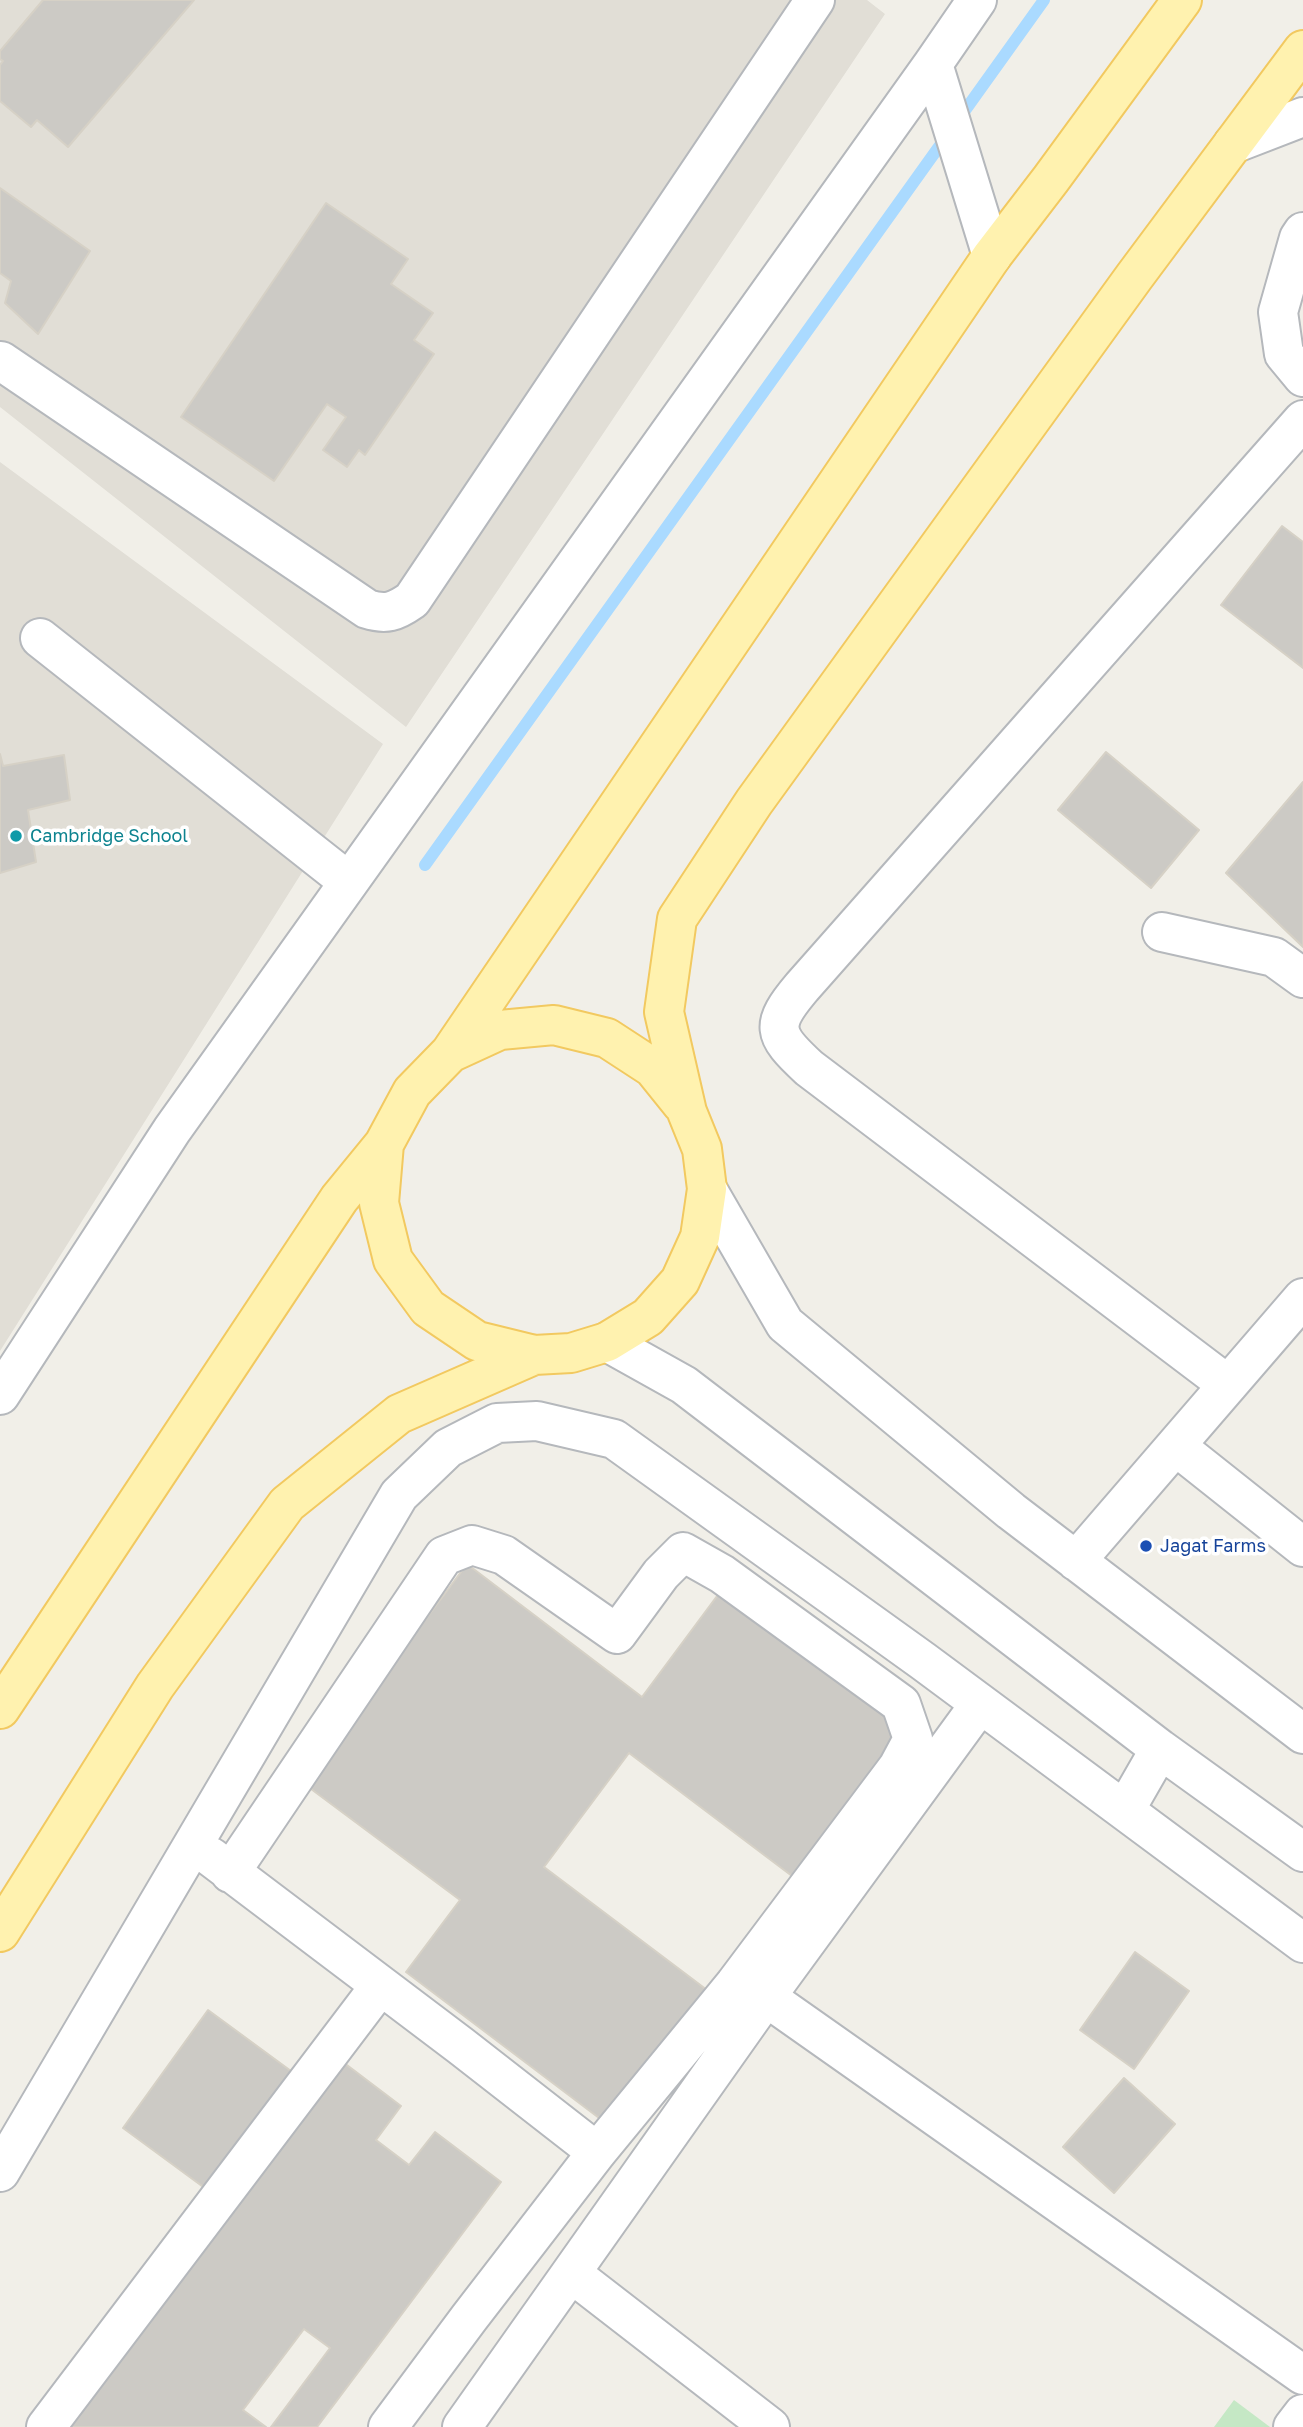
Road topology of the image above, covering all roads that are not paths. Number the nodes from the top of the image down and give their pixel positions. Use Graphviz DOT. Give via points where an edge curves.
graph roads {
  1 [pos="815,0"];
  2 [pos="1182,0"];
  3 [pos="969,3"];
  4 [pos="1303,50"];
  5 [pos="933,64"];
  6 [pos="1303,117"];
  7 [pos="1233,145"];
  8 [pos="1303,232"];
  9 [pos="992,256"];
  10 [pos="1,361"];
  11 [pos="1303,377"];
  12 [pos="1303,420"];
  13 [pos="40,638"];
  14 [pos="349,882"];
  15 [pos="1162,932"];
  16 [pos="1303,978"];
  17 [pos="450,1053"];
  18 [pos="687,1112"];
  19 [pos="384,1144"];
  20 [pos="707,1189"];
  21 [pos="1303,1298"];
  22 [pos="607,1342"];
  23 [pos="534,1355"];
  24 [pos="1228,1385"];
  25 [pos="0,1395"];
  26 [pos="1177,1447"];
  27 [pos="1303,1547"];
  28 [pos="1076,1561"];
  29 [pos="980,1704"];
  30 [pos="0,1709"];
  31 [pos="1303,1734"];
  32 [pos="1160,1749"];
  33 [pos="1125,1810"];
  34 [pos="192,1844"];
  35 [pos="1303,1852"];
  36 [pos="230,1873"];
  37 [pos="0,1932"];
  38 [pos="1303,1943"];
  39 [pos="380,1986"];
  40 [pos="766,1997"];
  41 [pos="597,2152"];
  42 [pos="0,2172"];
  43 [pos="571,2273"];
  44 [pos="1303,2375"];
  45 [pos="1303,2414"];
  46 [pos="46,2427"];
  47 [pos="388,2427"];
  48 [pos="462,2427"];
  49 [pos="770,2427"];
  50 [pos="1293,2427"];
  1 -- 10 [label="street" via="412,600 397,611 383,614 367,609"];
  2 -- 9 [label="main road"];
  3 -- 5 [label="street"];
  4 -- 7 [label="main road"];
  5 -- 9 [label="street"];
  5 -- 14 [label="street"];
  6 -- 7 [label="street"];
  7 -- 18 [label="main road" via="754,802 677,919 664,1012"];
  8 -- 11 [label="street" via="1278,312 1284,354"];
  9 -- 17 [label="main road"];
  12 -- 24 [label="street" via="802,987 783,1010 778,1025 787,1048 809,1068"];
  13 -- 14 [label="street"];
  14 -- 25 [label="street" via="172,1130"];
  15 -- 16 [label="street" via="1274,957"];
  17 -- 18 [label="main road" via="500,1030 567,1028 607,1038 653,1068"];
  17 -- 19 [label="main road" via="412,1092"];
  18 -- 20 [label="main road" via="702,1149"];
  19 -- 23 [label="main road" via="379,1203 393,1260 428,1308 477,1341"];
  19 -- 30 [label="main road" via="339,1199"];
  20 -- 22 [label="main road" via="701,1237 680,1281 648,1317"];
  20 -- 28 [label="street" via="785,1324"];
  21 -- 24 [label="street"];
  22 -- 23 [label="main road" via="571,1353"];
  22 -- 32 [label="street" via="684,1385"];
  23 -- 37 [label="main road" via="398,1414 287,1504 155,1686"];
  24 -- 26 [label="street"];
  26 -- 27 [label="street"];
  26 -- 28 [label="street"];
  28 -- 31 [label="street"];
  29 -- 33 [label="street"];
  29 -- 34 [label="street" via="614,1439 537,1421 497,1423 448,1448 399,1495"];
  29 -- 40 [label="street"];
  32 -- 33 [label="street"];
  32 -- 35 [label="street"];
  33 -- 38 [label="street"];
  34 -- 36 [label="street"];
  34 -- 42 [label="street"];
  36 -- 39 [label="street"];
  36 -- 41 [label="street" via="444,1556 472,1545 504,1555 617,1634 683,1552 722,1574 901,1704 913,1739 898,1768 734,1984"];
  39 -- 41 [label="street"];
  39 -- 46 [label="street"];
  40 -- 43 [label="street"];
  40 -- 44 [label="street"];
  41 -- 47 [label="street"];
  43 -- 48 [label="street"];
  43 -- 49 [label="street"];
  45 -- 50 [label="street"];
}
